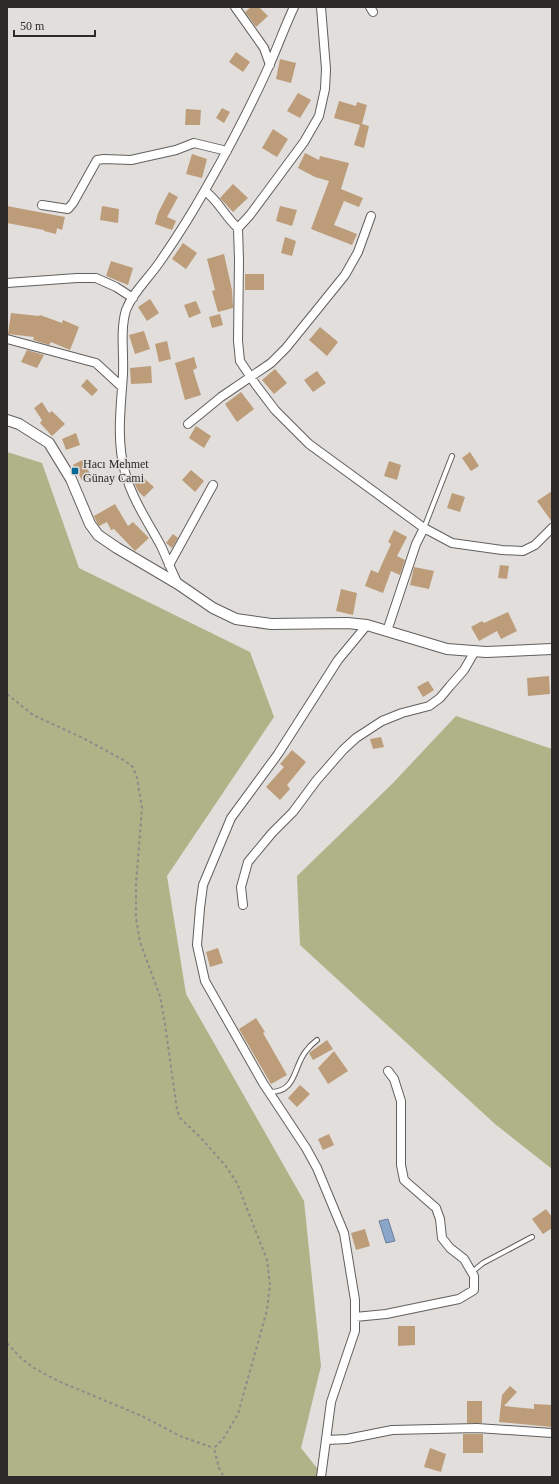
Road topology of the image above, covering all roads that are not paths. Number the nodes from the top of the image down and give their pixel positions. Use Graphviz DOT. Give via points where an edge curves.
graph roads {
  1 [pos="235,7"];
  2 [pos="294,7"];
  3 [pos="321,7"];
  4 [pos="270,65"];
  5 [pos="227,151"];
  6 [pos="205,192"];
  7 [pos="42,205"];
  8 [pos="370,216"];
  9 [pos="238,228"];
  10 [pos="7,283"];
  11 [pos="133,298"];
  12 [pos="7,339"];
  13 [pos="250,377"];
  14 [pos="122,387"];
  15 [pos="7,420"];
  16 [pos="188,424"];
  17 [pos="452,456"];
  18 [pos="213,485"];
  19 [pos="424,528"];
  20 [pos="552,528"];
  21 [pos="169,565"];
  22 [pos="178,584"];
  23 [pos="367,625"];
  24 [pos="387,631"];
  25 [pos="552,649"];
  26 [pos="475,651"];
  27 [pos="243,905"];
  28 [pos="317,1040"];
  29 [pos="388,1071"];
  30 [pos="270,1092"];
  31 [pos="532,1237"];
  32 [pos="472,1272"];
  33 [pos="355,1317"];
  34 [pos="552,1433"];
  35 [pos="327,1440"];
  36 [pos="321,1477"];
  1 -- 4 [label="street" via="264,48"];
  2 -- 4 [label="street"];
  3 -- 9 [label="street" via="326,69 319,116 304,142 250,216"];
  4 -- 5 [label="street"];
  5 -- 6 [label="street"];
  5 -- 7 [label="street" via="194,143 176,150 131,160 97,160 68,209"];
  6 -- 9 [label="street" via="213,197"];
  6 -- 11 [label="street"];
  8 -- 13 [label="street" via="358,252 345,275 286,348 271,363"];
  9 -- 13 [label="street" via="238,342 240,361"];
  10 -- 11 [label="street" via="96,278"];
  11 -- 14 [label="street" via="126,310 122,333"];
  12 -- 14 [label="street" via="96,363"];
  13 -- 16 [label="street"];
  13 -- 19 [label="street" via="276,410 309,444"];
  14 -- 21 [label="street" via="120,448 124,472 142,514"];
  15 -- 22 [label="street" via="19,424 49,443 71,479 90,524 98,535"];
  17 -- 19 [label="lane"];
  18 -- 21 [label="street"];
  19 -- 20 [label="street" via="452,543 523,551 535,545"];
  19 -- 24 [label="street" via="416,544"];
  21 -- 22 [label="street"];
  22 -- 23 [label="street" via="213,608 236,619 271,624"];
  23 -- 24 [label="street"];
  23 -- 30 [label="street" via="338,660 278,754 231,818 203,886 197,945 205,981"];
  24 -- 26 [label="street" via="447,649"];
  25 -- 26 [label="street"];
  26 -- 27 [label="street" via="464,670 440,698 429,706 382,721 343,750 248,862 241,887"];
  28 -- 30 [label="lane" via="305,1051 286,1089"];
  29 -- 32 [label="street" via="394,1079 402,1101 400,1165 404,1180 436,1208 442,1238 464,1259"];
  30 -- 33 [label="street" via="317,1168 344,1233 356,1300"];
  31 -- 32 [label="lane" via="483,1263"];
  32 -- 33 [label="street" via="474,1290 459,1299 386,1314"];
  33 -- 35 [label="street" via="355,1331 331,1402"];
  34 -- 35 [label="street" via="477,1428 392,1430 347,1440"];
  35 -- 36 [label="street"];
}
